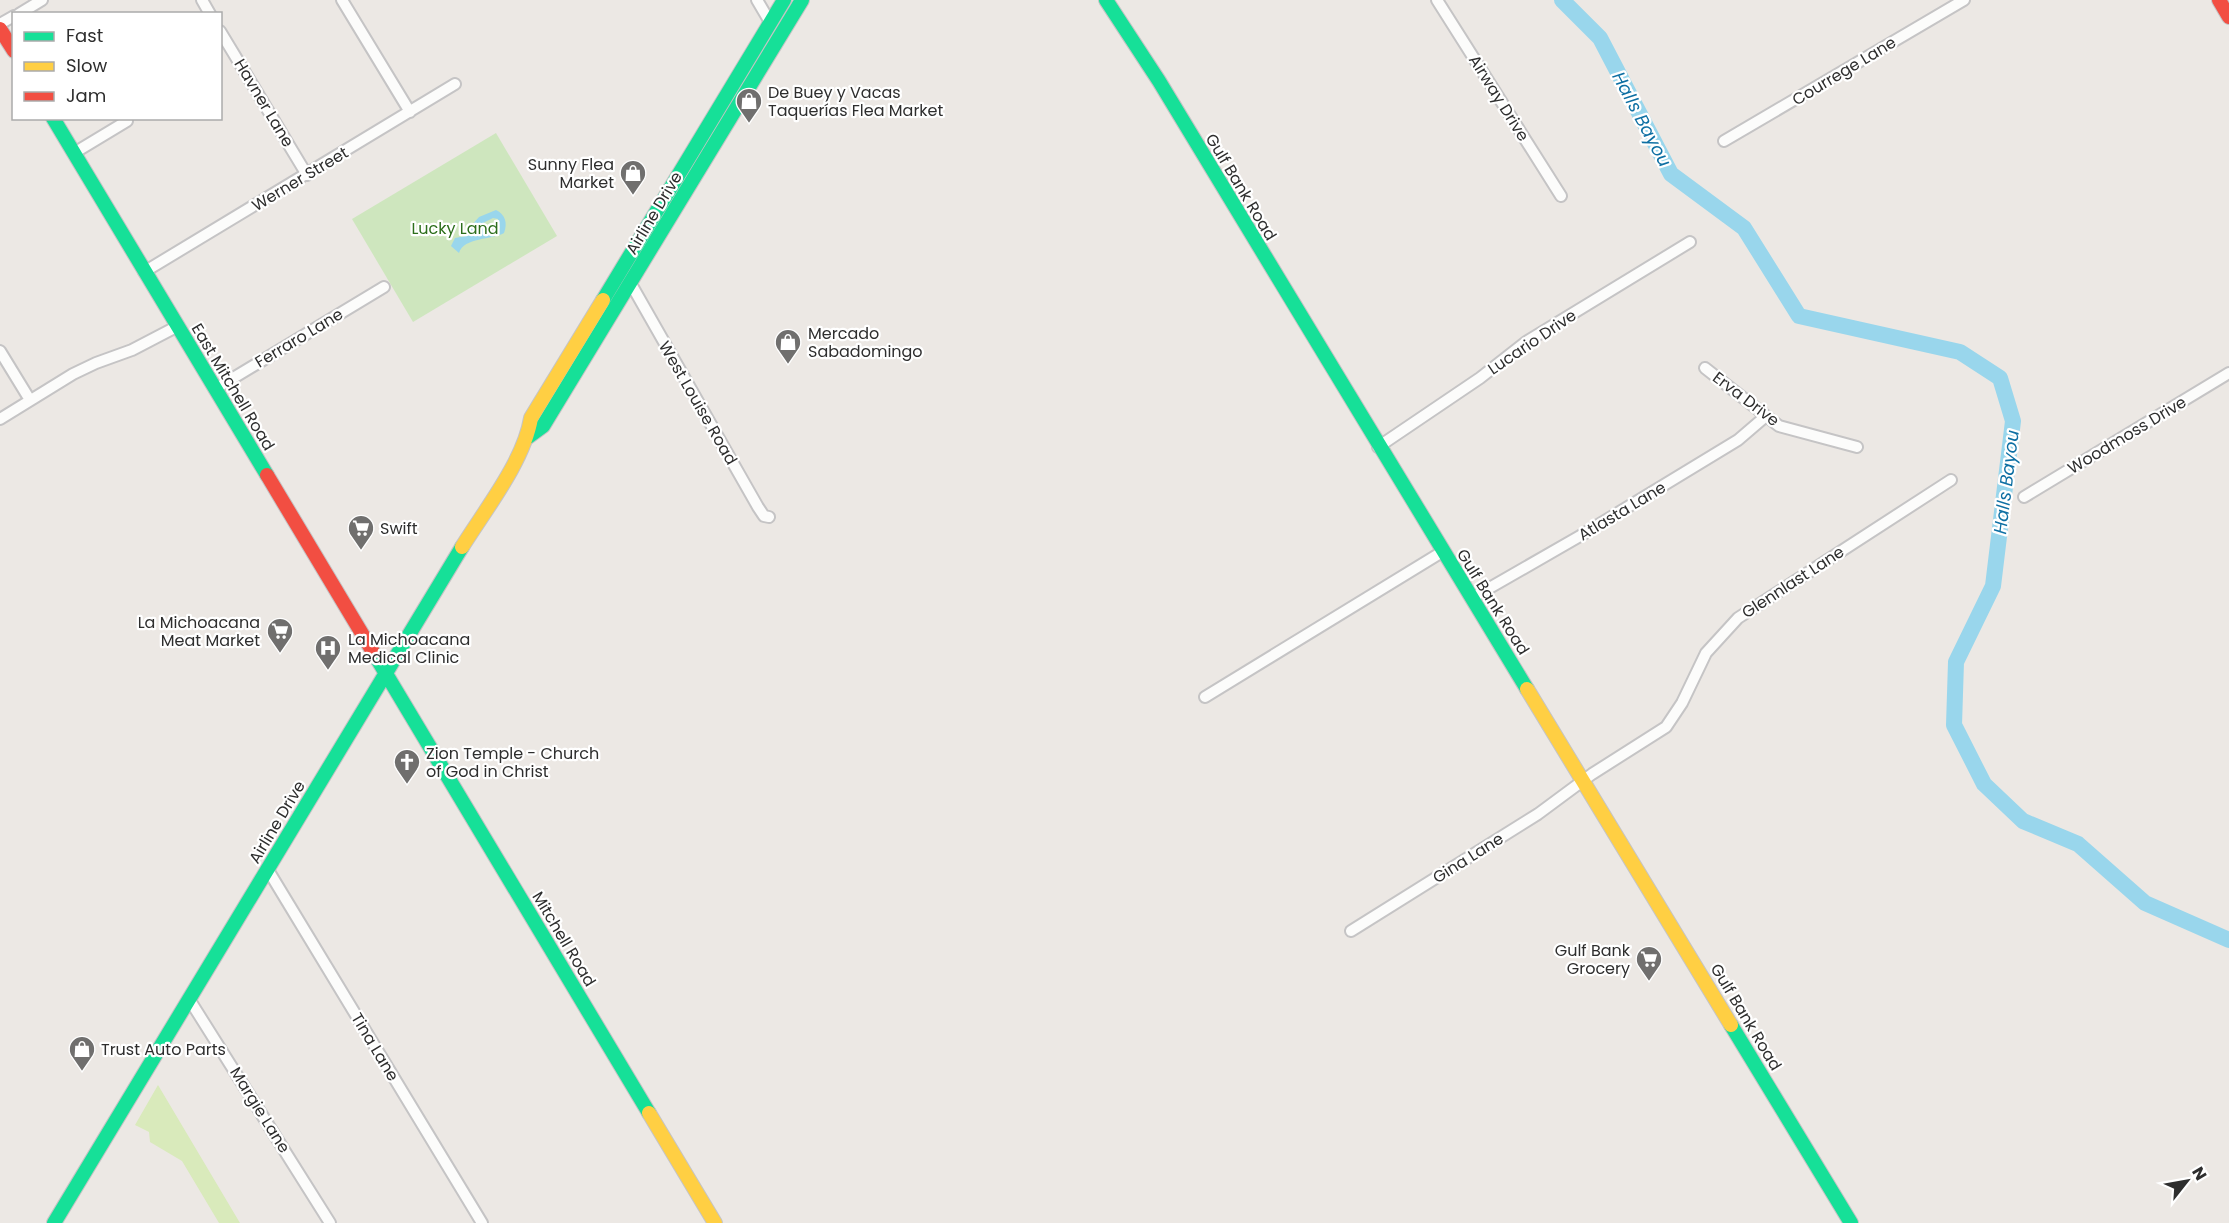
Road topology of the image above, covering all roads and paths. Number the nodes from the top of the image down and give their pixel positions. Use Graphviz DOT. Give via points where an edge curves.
graph roads {
  1 [pos="42,0"];
  2 [pos="342,0"];
  3 [pos="757,0"];
  4 [pos="784,0"];
  5 [pos="802,0"];
  6 [pos="1106,0"];
  7 [pos="1437,0"];
  8 [pos="1964,0"];
  9 [pos="2219,0"];
  10 [pos="21,12"];
  11 [pos="2229,17"];
  12 [pos="770,22"];
  13 [pos="0,26"];
  14 [pos="222,34"];
  15 [pos="12,47"];
  16 [pos="455,84"];
  17 [pos="410,112"];
  18 [pos="54,120"];
  19 [pos="127,121"];
  20 [pos="1724,141"];
  21 [pos="74,153"];
  22 [pos="307,175"];
  23 [pos="1561,196"];
  24 [pos="1690,242"];
  25 [pos="144,272"];
  26 [pos="631,284"];
  27 [pos="384,287"];
  28 [pos="609,288"];
  29 [pos="178,326"];
  30 [pos="0,351"];
  31 [pos="1705,368"];
  32 [pos="2229,373"];
  33 [pos="215,389"];
  34 [pos="30,400"];
  35 [pos="1766,416"];
  36 [pos="0,419"];
  37 [pos="528,437"];
  38 [pos="1378,447"];
  39 [pos="1857,447"];
  40 [pos="1951,480"];
  41 [pos="2024,497"];
  42 [pos="769,517"];
  43 [pos="1442,552"];
  44 [pos="1472,598"];
  45 [pos="384,672"];
  46 [pos="1205,697"];
  47 [pos="1584,782"];
  48 [pos="268,870"];
  49 [pos="1351,931"];
  50 [pos="189,999"];
  51 [pos="54,1223"];
  52 [pos="330,1223"];
  53 [pos="482,1223"];
  54 [pos="715,1223"];
  55 [pos="1851,1223"];
  1 -- 10 [label="street"];
  2 -- 17 [label="street"];
  3 -- 12 [label="street"];
  4 -- 12 [label="main road, Airline Drive"];
  5 -- 26 [label="main road, Airline Drive"];
  6 -- 38 [label="main road, Gulf Bank Road" via="1159,81"];
  7 -- 23 [label="street, Airway Drive"];
  8 -- 20 [label="street, Courrege Lane"];
  9 -- 11 [label="main road"];
  12 -- 28 [label="main road, Airline Drive"];
  13 -- 15 [label="main road"];
  14 -- 22 [label="street, Havner Lane"];
  16 -- 17 [label="street, Werner Street"];
  17 -- 22 [label="street, Werner Street"];
  18 -- 21 [label="main road, East Mitchell Road"];
  19 -- 21 [label="street"];
  21 -- 25 [label="main road, East Mitchell Road"];
  22 -- 25 [label="street, Werner Street"];
  24 -- 38 [label="street, Lucario Drive" via="1527,342"];
  25 -- 29 [label="main road, East Mitchell Road"];
  26 -- 28 [label="main road"];
  26 -- 37 [label="main road, Airline Drive" via="543,426"];
  26 -- 42 [label="street, West Louise Road" via="752,497 764,516"];
  27 -- 33 [label="street, Ferraro Lane"];
  28 -- 37 [label="main road, Airline Drive" via="531,418"];
  29 -- 33 [label="main road, East Mitchell Road"];
  29 -- 34 [label="street" via="96,363"];
  30 -- 34 [label="street"];
  31 -- 35 [label="street, Erva Drive"];
  32 -- 41 [label="street, Woodmoss Drive"];
  33 -- 45 [label="main road, East Mitchell Road"];
  34 -- 36 [label="street"];
  35 -- 39 [label="street, Erva Drive" via="1779,426"];
  35 -- 44 [label="street, Atlasta Lane" via="1738,440"];
  37 -- 45 [label="main road, Airline Drive"];
  38 -- 43 [label="main road, Gulf Bank Road"];
  40 -- 47 [label="street, Glennlast Lane" via="1738,618 1706,653 1666,727"];
  43 -- 44 [label="main road, Gulf Bank Road"];
  43 -- 46 [label="street"];
  44 -- 47 [label="main road, Gulf Bank Road"];
  45 -- 48 [label="main road, Airline Drive"];
  45 -- 54 [label="main road, Mitchell Road"];
  47 -- 49 [label="street, Gina Lane"];
  47 -- 55 [label="main road, Gulf Bank Road"];
  48 -- 50 [label="main road, Airline Drive"];
  48 -- 53 [label="street, Tina Lane"];
  50 -- 51 [label="main road, Airline Drive"];
  50 -- 52 [label="street, Margie Lane"];
}
